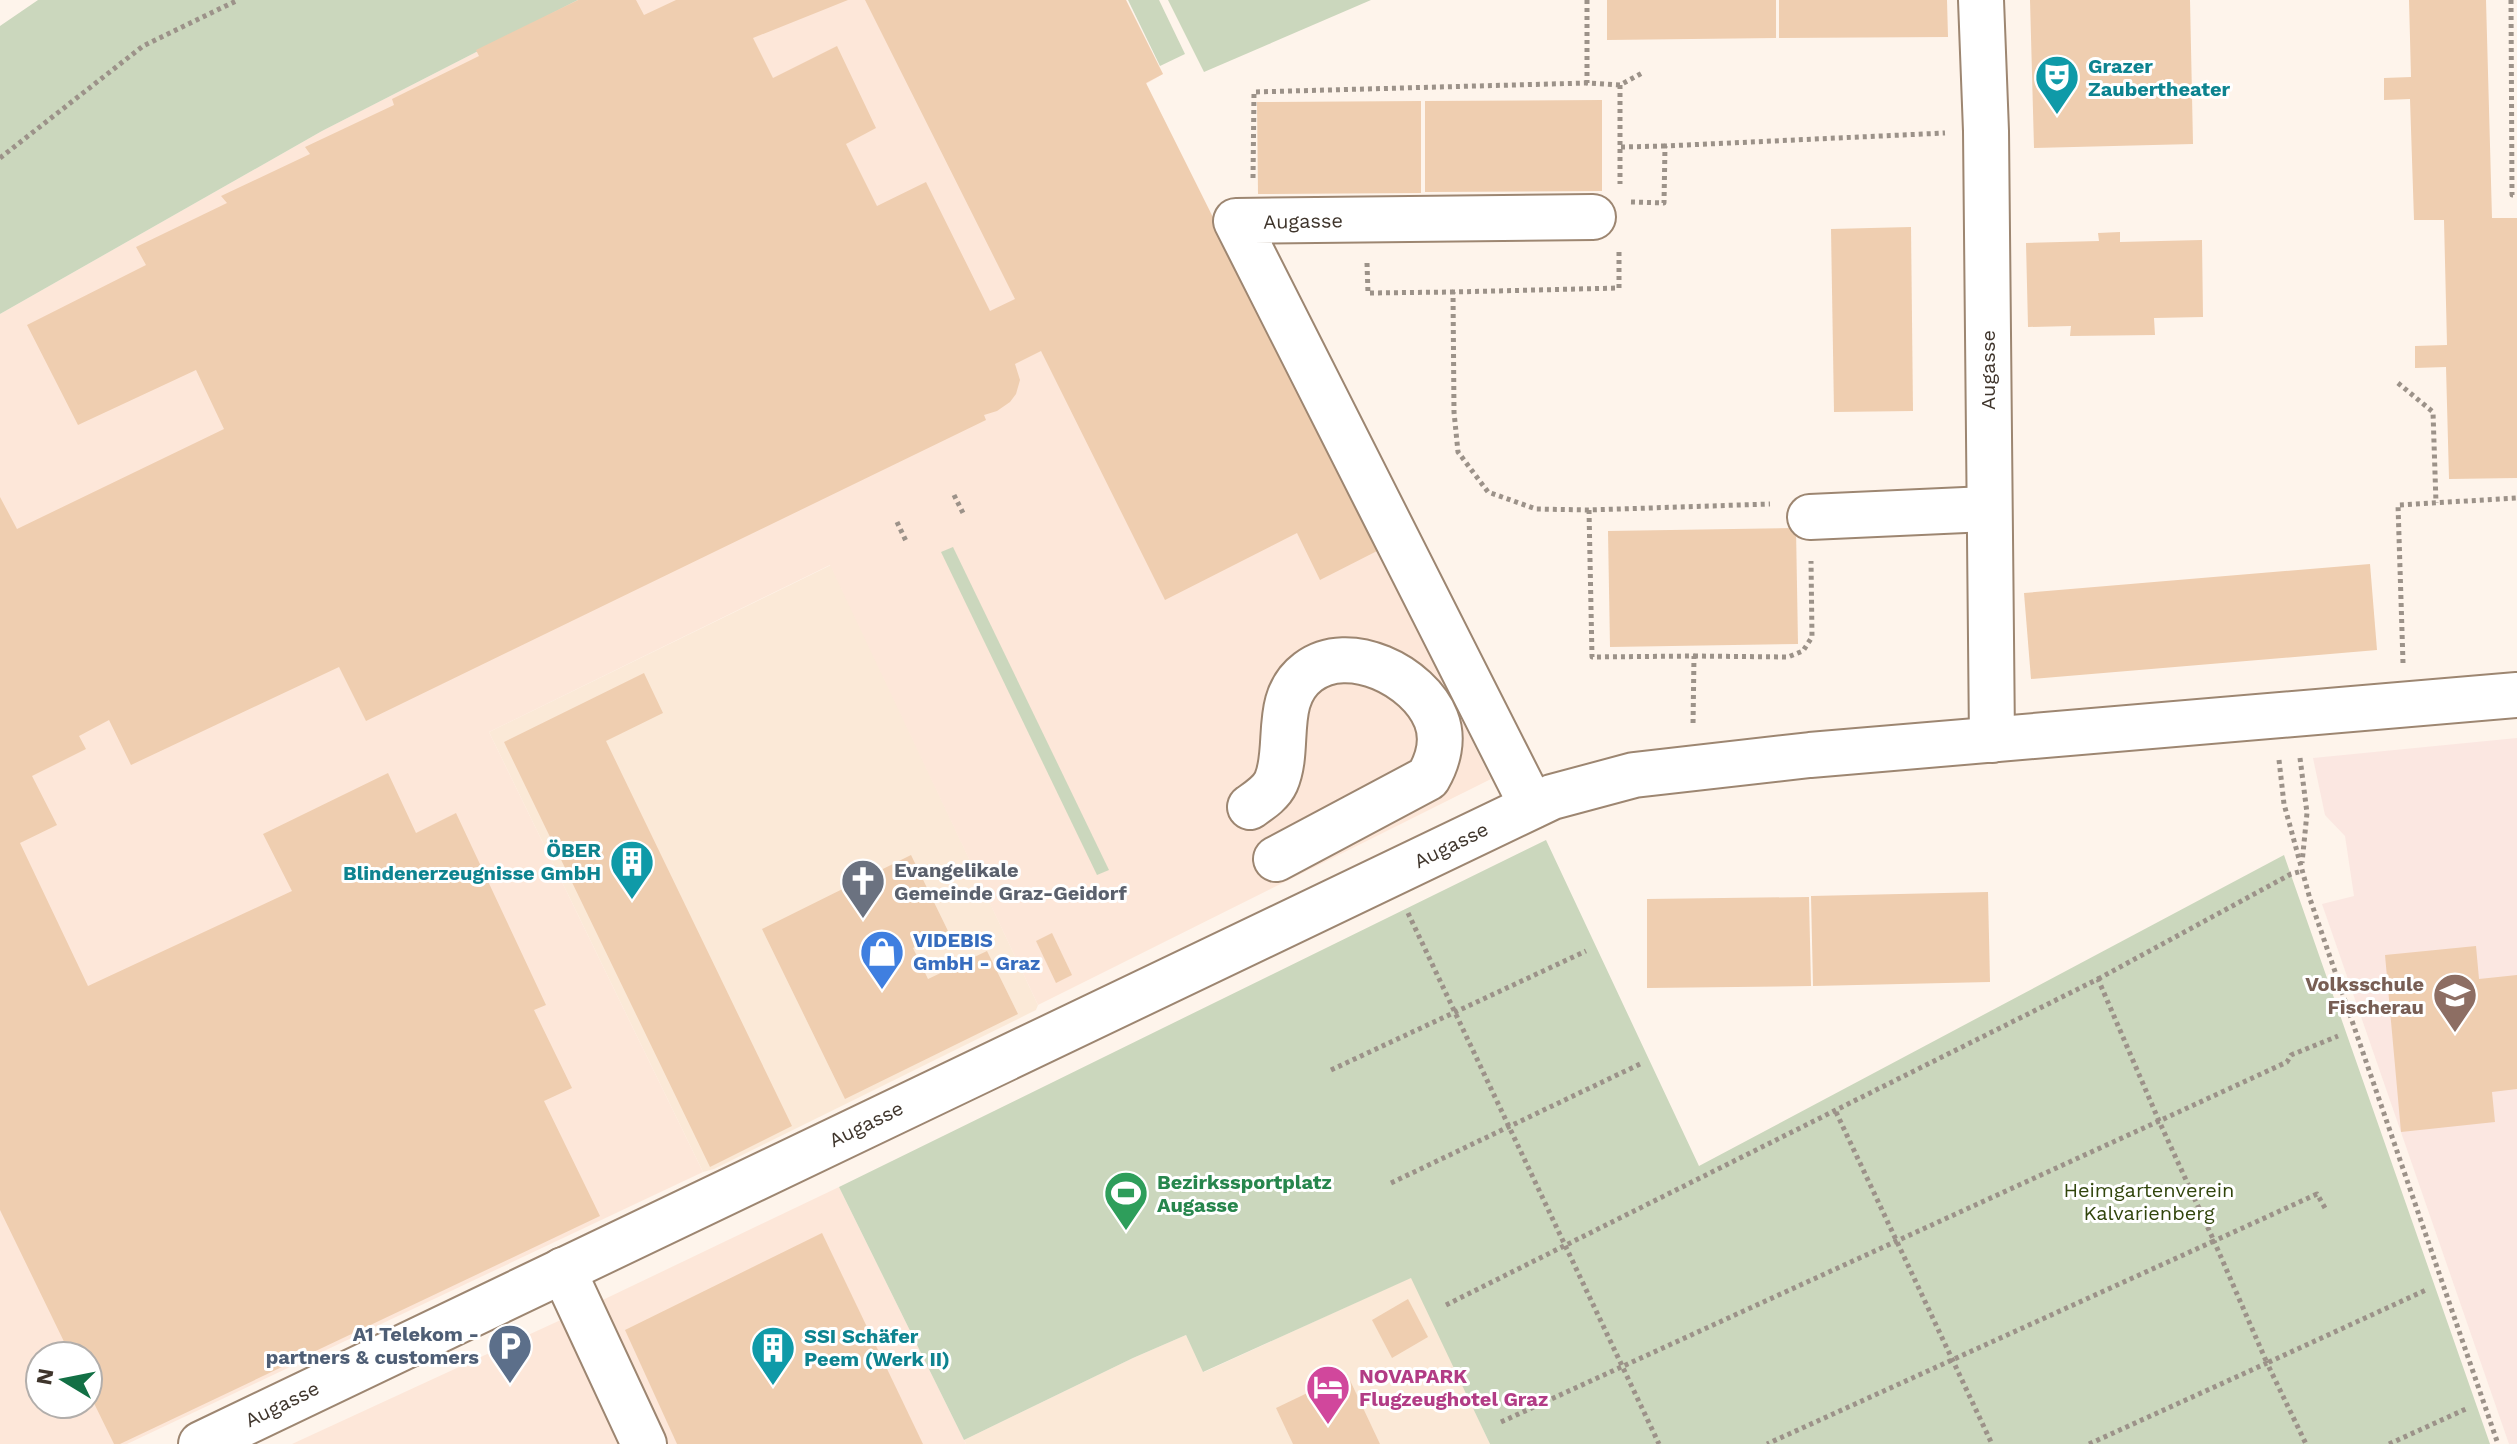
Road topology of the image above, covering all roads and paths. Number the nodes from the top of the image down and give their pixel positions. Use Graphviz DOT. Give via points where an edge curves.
graph roads {
  1 [pos="238,0"];
  2 [pos="1587,0"];
  3 [pos="1981,0"];
  4 [pos="2511,0"];
  5 [pos="1644,72"];
  6 [pos="1587,83"];
  7 [pos="1620,85"];
  8 [pos="1986,131"];
  9 [pos="1665,146"];
  10 [pos="2514,146"];
  11 [pos="1621,147"];
  12 [pos="0,158"];
  13 [pos="2517,195"];
  14 [pos="1613,213"];
  15 [pos="1367,220"];
  16 [pos="1252,221"];
  17 [pos="1453,292"];
  18 [pos="2398,383"];
  19 [pos="954,495"];
  20 [pos="2517,498"];
  21 [pos="2436,503"];
  22 [pos="1987,509"];
  23 [pos="1589,510"];
  24 [pos="963,513"];
  25 [pos="1810,517"];
  26 [pos="897,522"];
  27 [pos="906,541"];
  28 [pos="1694,656"];
  29 [pos="2403,664"];
  30 [pos="2517,695"];
  31 [pos="1693,729"];
  32 [pos="1992,740"];
  33 [pos="2299,754"];
  34 [pos="2279,756"];
  35 [pos="1532,806"];
  36 [pos="1250,807"];
  37 [pos="1276,859"];
  38 [pos="2301,870"];
  39 [pos="1406,909"];
  40 [pos="1586,951"];
  41 [pos="2098,979"];
  42 [pos="1457,1013"];
  43 [pos="2338,1036"];
  44 [pos="1640,1064"];
  45 [pos="1331,1070"];
  46 [pos="1836,1111"];
  47 [pos="2159,1121"];
  48 [pos="1508,1125"];
  49 [pos="1391,1183"];
  50 [pos="2325,1208"];
  51 [pos="1897,1239"];
  52 [pos="2214,1241"];
  53 [pos="1566,1247"];
  54 [pos="563,1270"];
  55 [pos="2426,1290"];
  56 [pos="1446,1305"];
  57 [pos="1952,1360"];
  58 [pos="2267,1363"];
  59 [pos="1623,1366"];
  60 [pos="2468,1408"];
  61 [pos="1501,1422"];
  62 [pos="201,1444"];
  63 [pos="644,1444"];
  64 [pos="1659,1444"];
  65 [pos="1767,1444"];
  66 [pos="1992,1444"];
  67 [pos="2089,1444"];
  68 [pos="2306,1444"];
  69 [pos="2389,1444"];
  70 [pos="2498,1444"];
  1 -- 12 [label="path" via="143,46"];
  2 -- 6 [label="path"];
  3 -- 8 [label="street, Augasse"];
  4 -- 10 [label="path"];
  5 -- 7 [label="path"];
  6 -- 7 [label="path"];
  6 -- 16 [label="path" via="1254,92"];
  7 -- 11 [label="path"];
  8 -- 9 [label="path"];
  8 -- 22 [label="street, Augasse"];
  9 -- 11 [label="path"];
  9 -- 14 [label="path" via="1664,203"];
  10 -- 13 [label="path" via="2512,195"];
  11 -- 14 [label="path"];
  14 -- 15 [label="street, Augasse"];
  14 -- 17 [label="path" via="1619,288"];
  15 -- 16 [label="street, Augasse"];
  15 -- 17 [label="path" via="1368,293"];
  16 -- 35 [label="street, Augasse" via="1236,221"];
  17 -- 23 [label="path" via="1458,452 1488,492 1536,509"];
  18 -- 21 [label="path" via="2433,412"];
  19 -- 24 [label="path"];
  20 -- 21 [label="path"];
  21 -- 29 [label="path" via="2398,505"];
  22 -- 25 [label="street"];
  22 -- 32 [label="street, Augasse"];
  23 -- 25 [label="path" via="1798,504"];
  23 -- 28 [label="path" via="1592,657"];
  25 -- 28 [label="path" via="1812,637 1803,651 1788,657"];
  26 -- 27 [label="path"];
  28 -- 31 [label="path"];
  30 -- 32 [label="street, Augasse"];
  32 -- 35 [label="street, Augasse" via="1634,775"];
  33 -- 38 [label="path" via="2307,813"];
  34 -- 38 [label="path" via="2284,804"];
  35 -- 54 [label="street, Augasse"];
  36 -- 37 [label="street" via="1264,798 1279,774 1291,693 1306,673 1323,663 1361,660 1383,666 1412,688 1437,721 1440,746 1428,778"];
  38 -- 41 [label="path"];
  38 -- 70 [label="path"];
  39 -- 42 [label="path"];
  40 -- 42 [label="path"];
  41 -- 46 [label="path"];
  41 -- 47 [label="path"];
  42 -- 45 [label="path"];
  42 -- 48 [label="path"];
  43 -- 47 [label="path"];
  44 -- 48 [label="path"];
  46 -- 51 [label="path"];
  46 -- 53 [label="path"];
  47 -- 51 [label="path"];
  47 -- 52 [label="path"];
  48 -- 49 [label="path"];
  48 -- 53 [label="path"];
  50 -- 52 [label="path" via="2317,1194"];
  51 -- 57 [label="path"];
  51 -- 59 [label="path"];
  52 -- 57 [label="path"];
  52 -- 58 [label="path"];
  53 -- 56 [label="path"];
  53 -- 59 [label="path"];
  54 -- 62 [label="street, Augasse"];
  54 -- 63 [label="street"];
  55 -- 58 [label="path"];
  57 -- 65 [label="path"];
  57 -- 66 [label="path"];
  58 -- 67 [label="path"];
  58 -- 68 [label="path"];
  59 -- 61 [label="path"];
  59 -- 64 [label="path"];
  60 -- 69 [label="path"];
}
